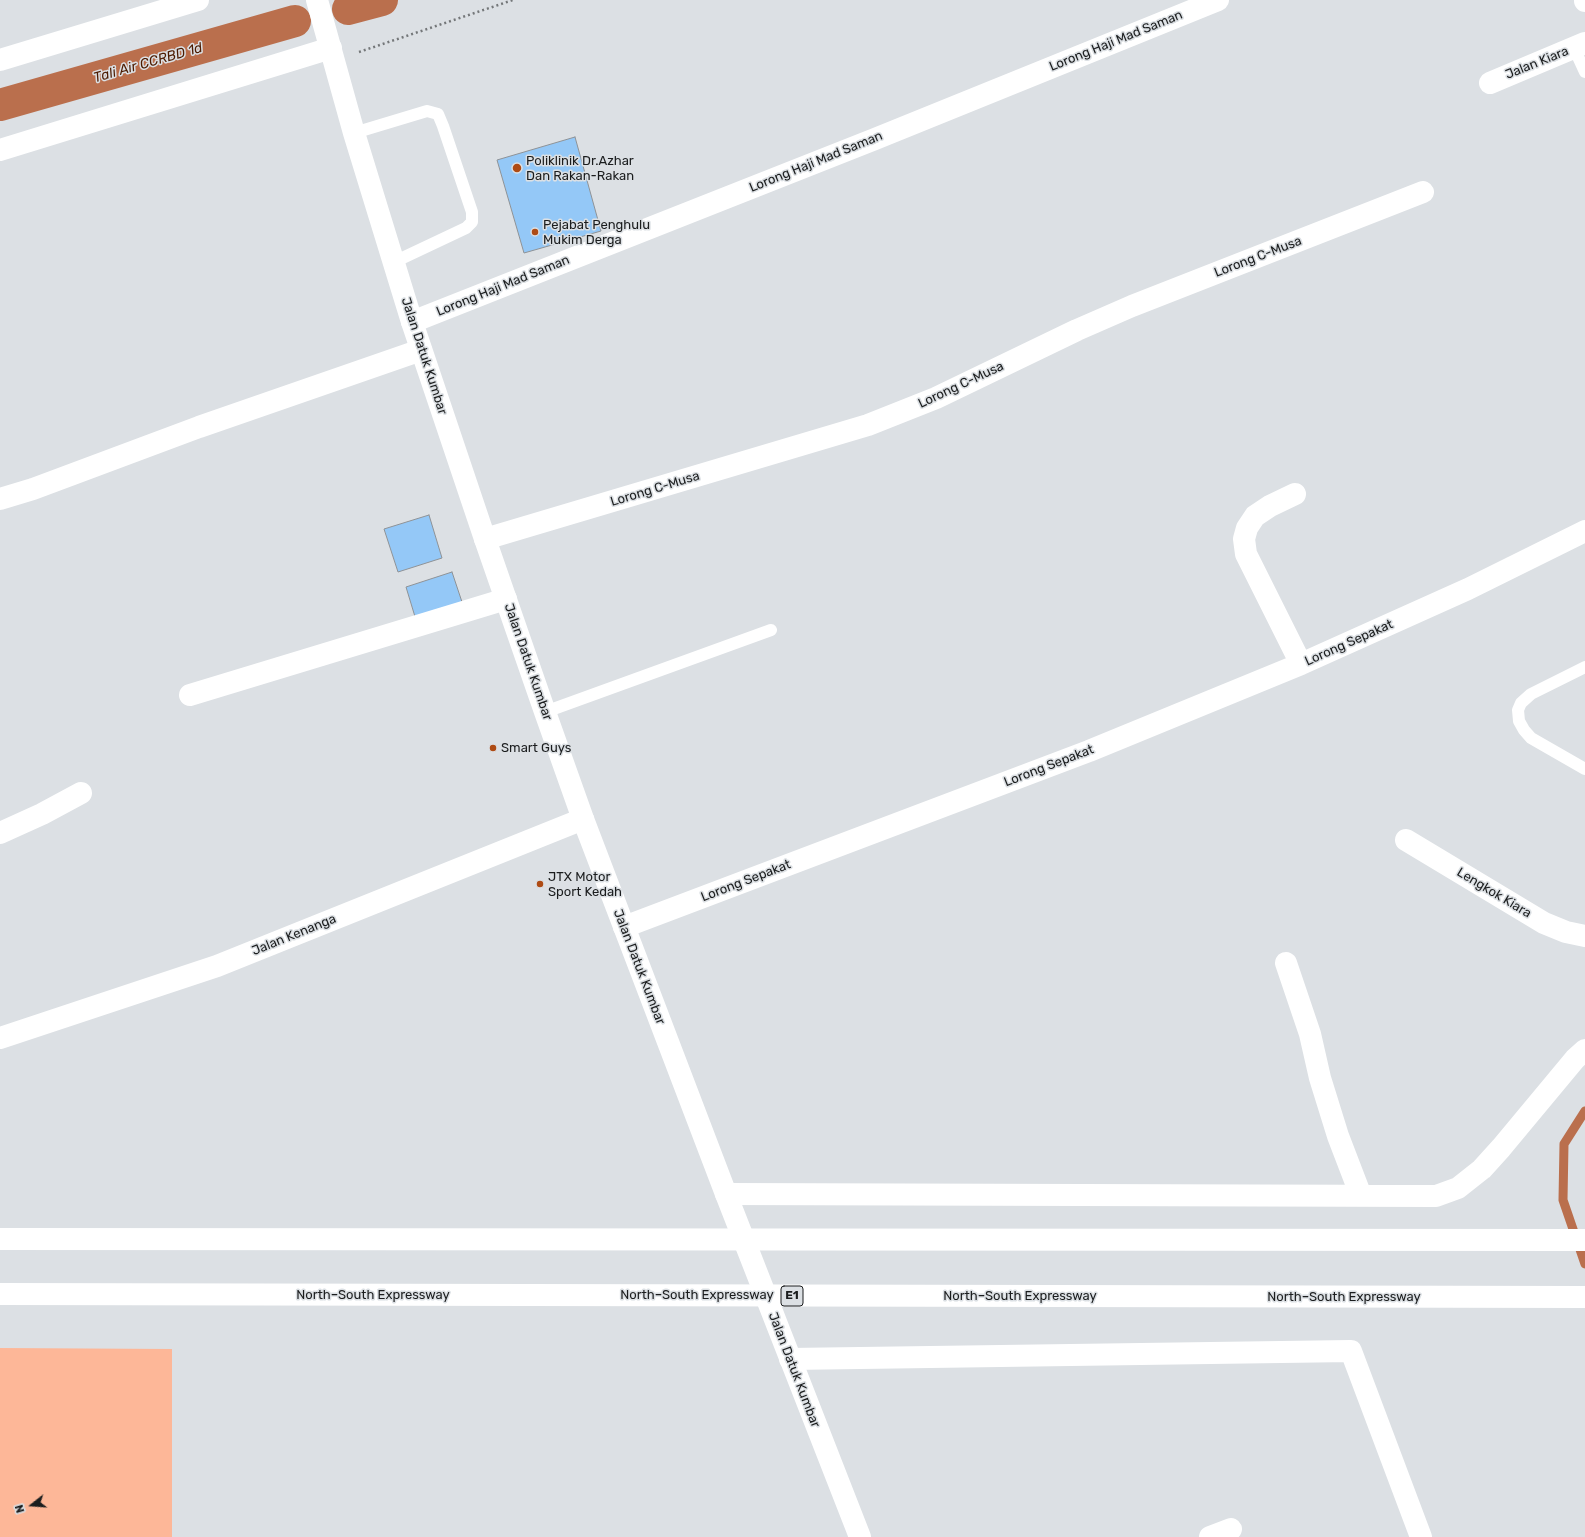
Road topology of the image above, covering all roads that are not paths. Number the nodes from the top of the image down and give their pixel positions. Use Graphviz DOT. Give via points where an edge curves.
graph roads {
  1 [pos="198,0"];
  2 [pos="317,0"];
  3 [pos="1218,0"];
  4 [pos="1580,46"];
  5 [pos="332,54"];
  6 [pos="0,60"];
  7 [pos="1585,72"];
  8 [pos="1490,83"];
  9 [pos="354,133"];
  10 [pos="0,150"];
  11 [pos="1423,192"];
  12 [pos="394,262"];
  13 [pos="412,322"];
  14 [pos="421,350"];
  15 [pos="1295,494"];
  16 [pos="0,498"];
  17 [pos="1585,531"];
  18 [pos="485,539"];
  19 [pos="506,599"];
  20 [pos="771,630"];
  21 [pos="1301,664"];
  22 [pos="1585,667"];
  23 [pos="190,695"];
  24 [pos="546,712"];
  25 [pos="1585,769"];
  26 [pos="81,793"];
  27 [pos="583,819"];
  28 [pos="0,833"];
  29 [pos="1406,840"];
  30 [pos="624,927"];
  31 [pos="1585,936"];
  32 [pos="1286,963"];
  33 [pos="0,1038"];
  34 [pos="1585,1050"];
  35 [pos="726,1194"];
  36 [pos="1361,1196"];
  37 [pos="0,1239"];
  38 [pos="1585,1240"];
  39 [pos="0,1294"];
  40 [pos="1585,1297"];
  41 [pos="790,1359"];
  42 [pos="1231,1529"];
  43 [pos="860,1537"];
  44 [pos="1210,1537"];
  45 [pos="1421,1537"];
  1 -- 6 [label="main road"];
  2 -- 5 [label="main road, Jalan Datuk Kumbar"];
  3 -- 13 [label="main road, Lorong Haji Mad Saman"];
  4 -- 7 [label="lane"];
  4 -- 8 [label="main road, Jalan Kiara"];
  5 -- 9 [label="main road, Jalan Datuk Kumbar"];
  5 -- 10 [label="main road"];
  9 -- 12 [label="main road, Jalan Datuk Kumbar"];
  9 -- 12 [label="lane" via="427,111 438,114 472,212 472,222 466,228"];
  11 -- 18 [label="main road, Lorong C-Musa" via="1132,306 936,398 868,425"];
  12 -- 13 [label="main road, Jalan Datuk Kumbar"];
  13 -- 14 [label="main road, Jalan Datuk Kumbar"];
  14 -- 16 [label="main road" via="199,427 33,489"];
  14 -- 18 [label="main road, Jalan Datuk Kumbar"];
  15 -- 21 [label="main road" via="1255,516 1247,528 1244,539 1246,554"];
  17 -- 21 [label="main road, Lorong Sepakat" via="1468,589"];
  18 -- 19 [label="main road, Jalan Datuk Kumbar"];
  19 -- 23 [label="main road"];
  19 -- 24 [label="main road, Jalan Datuk Kumbar"];
  20 -- 24 [label="lane"];
  21 -- 30 [label="main road, Lorong Sepakat" via="1089,751"];
  22 -- 25 [label="lane" via="1531,694 1521,703 1518,710 1519,721 1532,738"];
  24 -- 27 [label="main road, Jalan Datuk Kumbar"];
  26 -- 28 [label="main road"];
  27 -- 30 [label="main road, Jalan Datuk Kumbar"];
  27 -- 33 [label="main road, Jalan Kenanga" via="216,966"];
  29 -- 31 [label="main road, Lengkok Kiara" via="1544,923"];
  30 -- 35 [label="main road, Jalan Datuk Kumbar"];
  32 -- 36 [label="main road" via="1310,1034 1320,1078 1338,1136"];
  34 -- 36 [label="main road" via="1482,1169 1458,1188 1436,1196"];
  35 -- 36 [label="main road"];
  35 -- 41 [label="main road, Jalan Datuk Kumbar"];
  37 -- 38 [label="main road"];
  39 -- 40 [label="main road, North–South Expressway / E1"];
  41 -- 43 [label="main road, Jalan Datuk Kumbar"];
  41 -- 45 [label="main road" via="1351,1351"];
  42 -- 44 [label="main road"];
}
